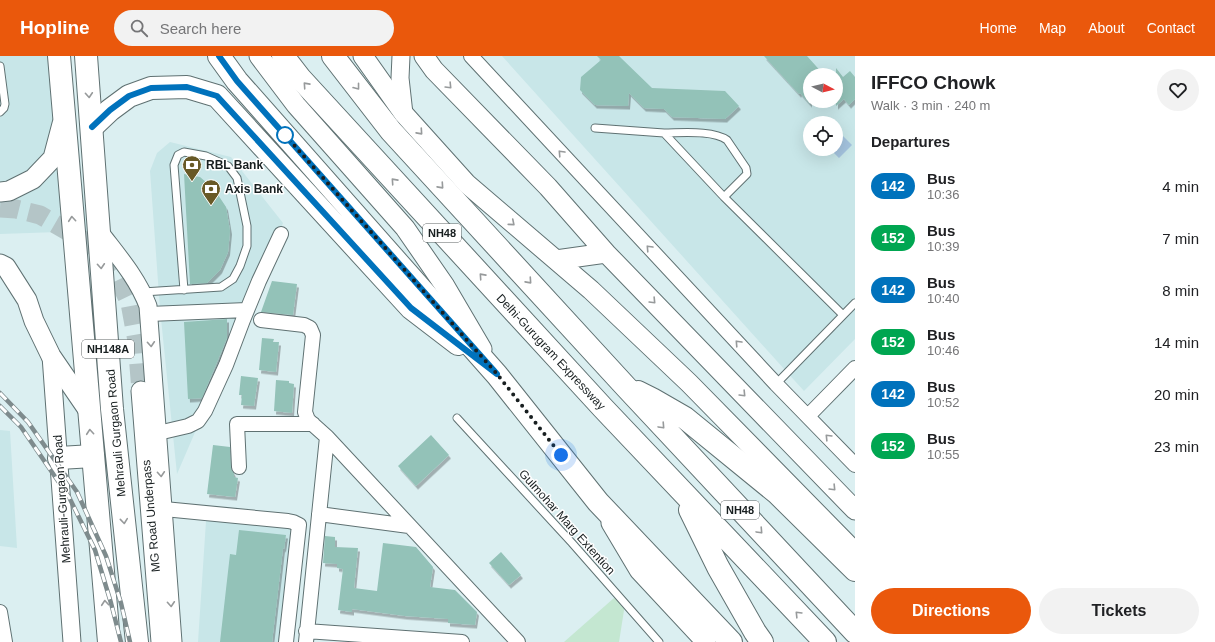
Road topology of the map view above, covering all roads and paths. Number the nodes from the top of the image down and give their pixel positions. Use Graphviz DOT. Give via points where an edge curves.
graph roads {
  1 [pos="59,56"];
  2 [pos="86,56"];
  3 [pos="219,56"];
  4 [pos="259,56"];
  5 [pos="283,56"];
  6 [pos="333,56"];
  7 [pos="363,56"];
  8 [pos="401,56"];
  9 [pos="424,56"];
  10 [pos="471,56"];
  11 [pos="0,66"];
  12 [pos="0,112"];
  13 [pos="404,114"];
  14 [pos="64,118"];
  15 [pos="92,127"];
  16 [pos="595,128"];
  17 [pos="664,133"];
  18 [pos="0,192"];
  19 [pos="724,197"];
  20 [pos="99,231"];
  21 [pos="281,234"];
  22 [pos="606,253"];
  23 [pos="556,260"];
  24 [pos="0,264"];
  25 [pos="184,290"];
  26 [pos="143,292"];
  27 [pos="855,303"];
  28 [pos="247,310"];
  29 [pos="149,314"];
  30 [pos="843,315"];
  31 [pos="261,320"];
  32 [pos="51,356"];
  33 [pos="855,368"];
  34 [pos="497,374"];
  35 [pos="776,384"];
  36 [pos="626,387"];
  37 [pos="141,391"];
  38 [pos="88,410"];
  39 [pos="808,416"];
  40 [pos="457,418"];
  41 [pos="313,424"];
  42 [pos="158,433"];
  43 [pos="327,437"];
  44 [pos="92,456"];
  45 [pos="59,458"];
  46 [pos="855,465"];
  47 [pos="239,467"];
  48 [pos="681,490"];
  49 [pos="598,502"];
  50 [pos="164,509"];
  51 [pos="855,510"];
  52 [pos="319,514"];
  53 [pos="410,526"];
  54 [pos="855,552"];
  55 [pos="855,570"];
  56 [pos="0,612"];
  57 [pos="855,632"];
  58 [pos="306,636"];
  59 [pos="5,642"];
  60 [pos="72,642"];
  61 [pos="109,642"];
  62 [pos="137,642"];
  63 [pos="161,642"];
  64 [pos="173,642"];
  65 [pos="286,642"];
  66 [pos="462,642"];
  67 [pos="518,642"];
  68 [pos="659,642"];
  69 [pos="706,642"];
  70 [pos="731,642"];
  71 [pos="762,642"];
  72 [pos="825,642"];
  1 -- 14 [label="main road, NH148A"];
  2 -- 15 [label="main road, Mehrauli Gurgaon Road / NH148A, one-way"];
  3 -- 34 [label="main road" via="237,81"];
  4 -- 34 [label="main road" via="296,105 405,228 446,286"];
  48 -- 5 [label="main road, Delhi-Gurugram Expressway / NH48, one-way" via="300,78"];
  6 -- 36 [label="main road, NH48, one-way" via="391,131"];
  7 -- 13 [label="main road"];
  8 -- 13 [label="street" via="400,78"];
  9 -- 22 [label="main road, one-way" via="434,70 548,187"];
  35 -- 10 [label="street, one-way"];
  11 -- 12 [label="lane" via="5,104"];
  13 -- 23 [label="main road, one-way" via="467,184"];
  14 -- 18 [label="main road" via="53,158 33,178 9,191"];
  38 -- 14 [label="main road, NH148A, one-way"];
  15 -- 20 [label="main road, Mehrauli Gurgaon Road / NH148A"];
  15 -- 34 [label="main road" via="129,96 151,88 187,87 217,96 411,308"];
  16 -- 17 [label="lane"];
  17 -- 19 [label="lane"];
  17 -- 19 [label="lane" via="712,134 728,140 746,168 746,174"];
  19 -- 30 [label="lane"];
  20 -- 26 [label="street"];
  20 -- 62 [label="main road, Mehrauli Gurgaon Road / NH148A, one-way" via="112,409"];
  21 -- 28 [label="street"];
  22 -- 23 [label="main road"];
  22 -- 51 [label="main road, one-way"];
  23 -- 54 [label="main road" via="689,383"];
  24 -- 32 [label="main road" via="6,267 27,300"];
  25 -- 25 [label="lane" via="221,287 233,279 247,246 247,226 237,178 228,166 206,156 184,152 178,155 174,165"];
  25 -- 26 [label="lane"];
  26 -- 29 [label="street"];
  27 -- 30 [label="lane"];
  28 -- 29 [label="street"];
  28 -- 42 [label="street" via="226,365 198,421"];
  29 -- 42 [label="street, one-way"];
  30 -- 35 [label="lane"];
  31 -- 41 [label="street" via="310,328 313,335 305,412"];
  32 -- 38 [label="main road"];
  32 -- 45 [label="street, Mehrauli-Gurgaon Road"];
  33 -- 39 [label="street"];
  34 -- 49 [label="main road"];
  35 -- 39 [label="street"];
  36 -- 55 [label="main road" via="685,418 777,493"];
  36 -- 57 [label="main road, NH48, one-way"];
  37 -- 63 [label="main road, MG Road Underpass"];
  44 -- 38 [label="main road, NH148A, one-way"];
  46 -- 39 [label="street, one-way"];
  40 -- 68 [label="lane, Gulmohar Marg Extention"];
  41 -- 43 [label="street"];
  41 -- 47 [label="street" via="237,424"];
  42 -- 50 [label="street, one-way"];
  43 -- 52 [label="street"];
  43 -- 53 [label="street"];
  44 -- 45 [label="main road"];
  61 -- 44 [label="main road, NH148A, one-way"];
  45 -- 60 [label="street, Mehrauli-Gurgaon Road"];
  48 -- 71 [label="main road" via="718,567"];
  72 -- 48 [label="main road, Delhi-Gurugram Expressway / NH48, one-way"];
  49 -- 69 [label="main road" via="639,570"];
  49 -- 70 [label="main road"];
  50 -- 64 [label="street, one-way"];
  50 -- 65 [label="street" via="288,521 299,525"];
  52 -- 53 [label="street"];
  52 -- 58 [label="street"];
  53 -- 67 [label="street"];
  56 -- 59 [label="street"];
  58 -- 66 [label="street"];
}
